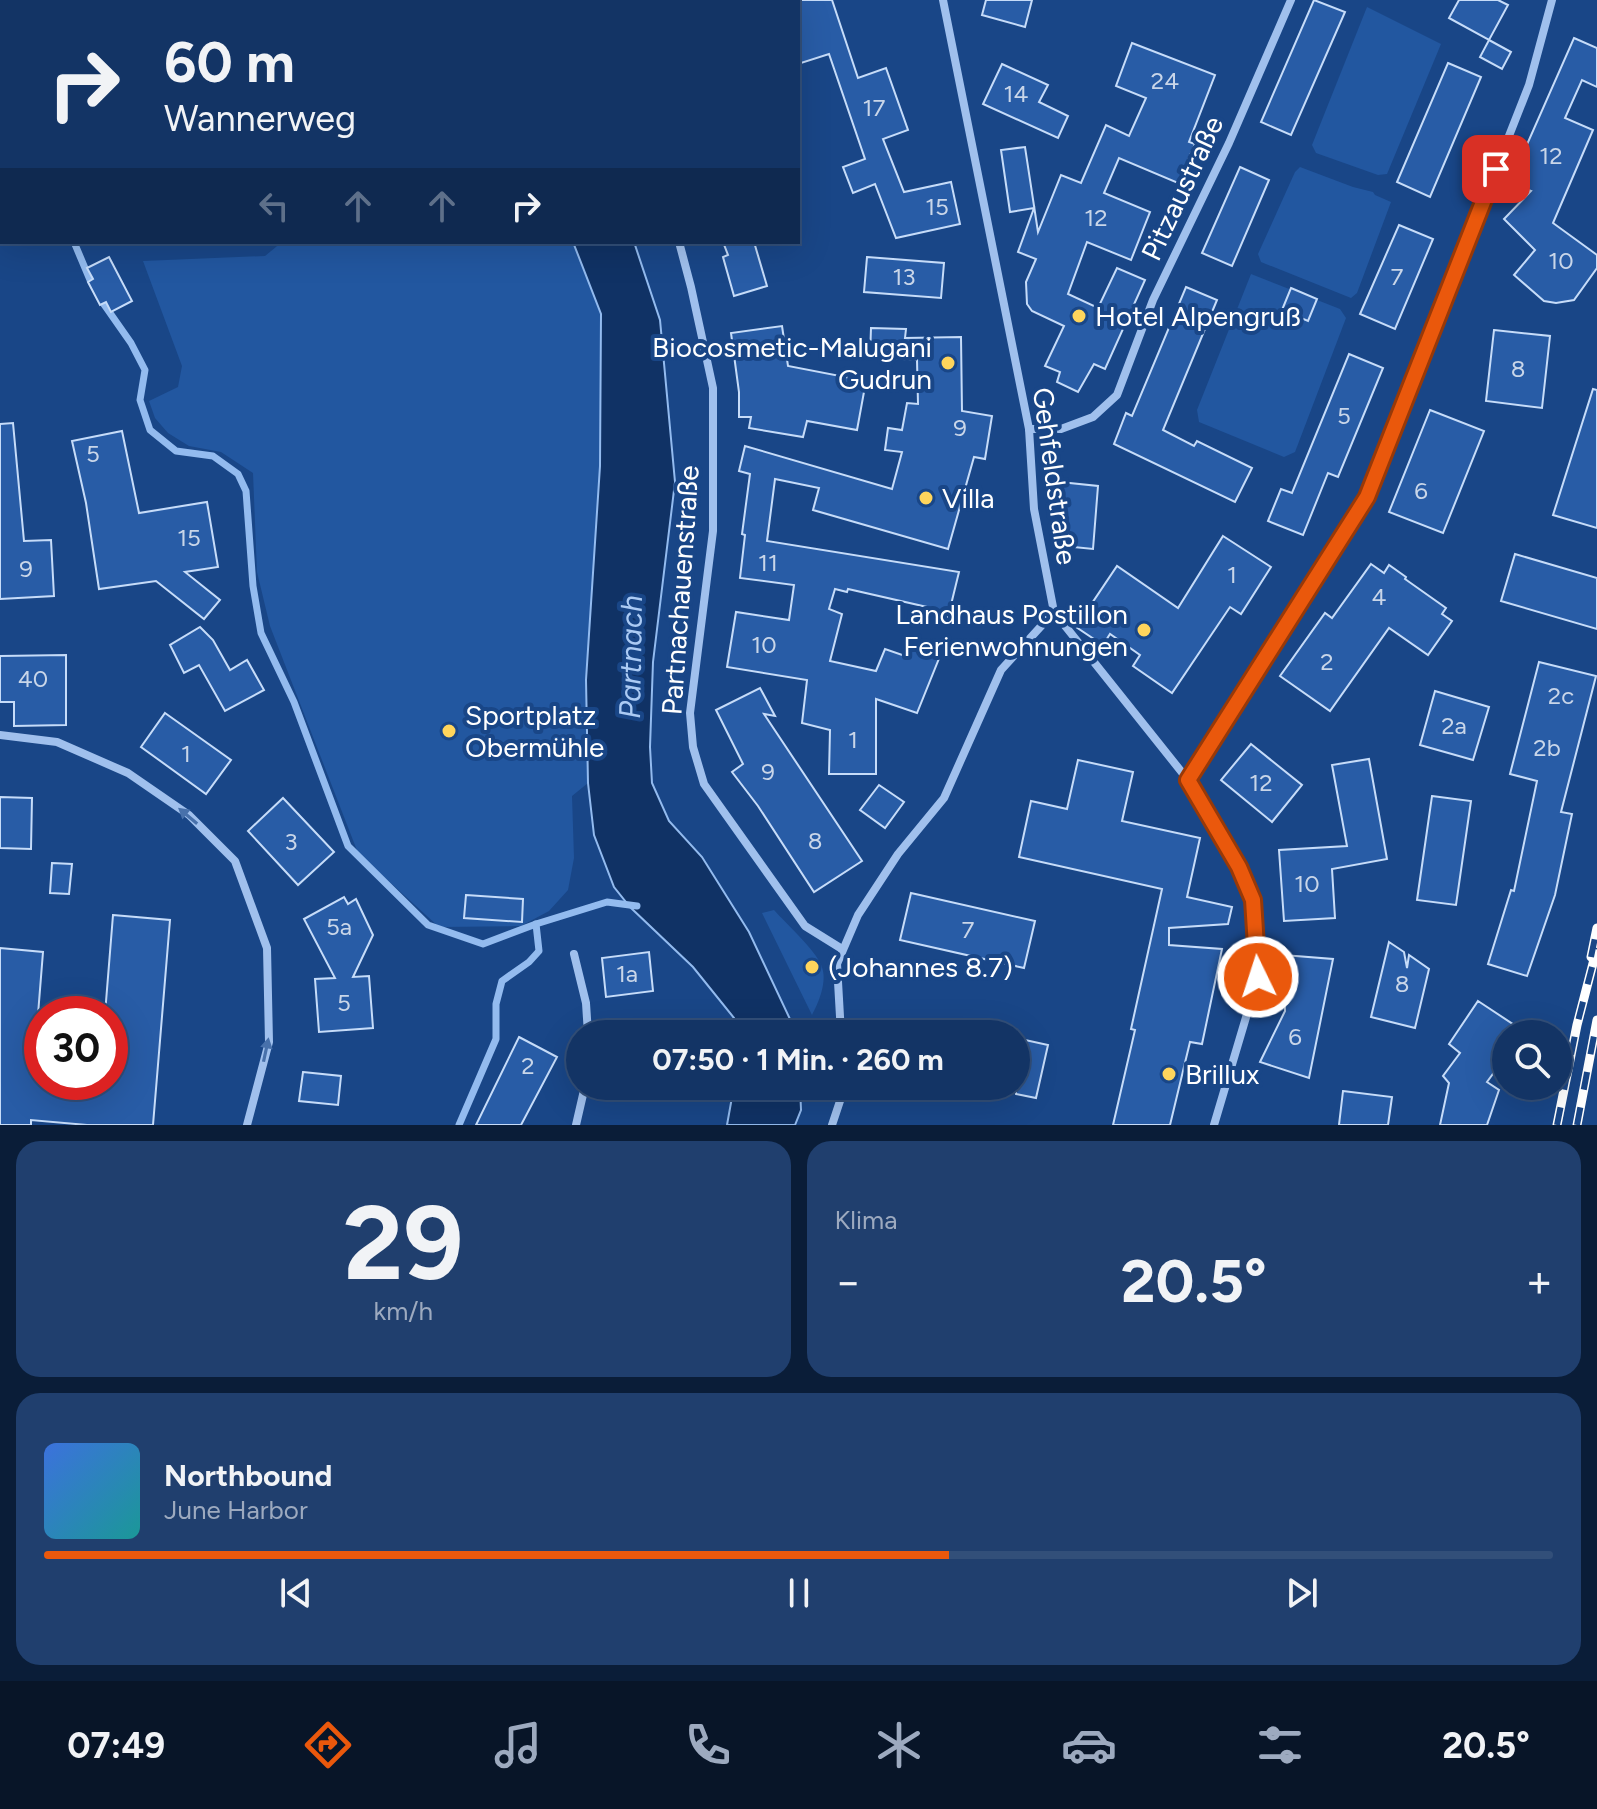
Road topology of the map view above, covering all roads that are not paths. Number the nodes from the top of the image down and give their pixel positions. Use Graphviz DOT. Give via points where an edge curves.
graph roads {
  1 [pos="943,0"];
  2 [pos="1291,0"];
  3 [pos="1552,0"];
  4 [pos="680,244"];
  5 [pos="1029,429"];
  6 [pos="1054,612"];
  7 [pos="0,735"];
  8 [pos="1188,780"];
  9 [pos="842,949"];
  10 [pos="574,954"];
  11 [pos="587,1020"];
  12 [pos="840,1020"];
  13 [pos="582,1100"];
  14 [pos="840,1100"];
  15 [pos="247,1125"];
  16 [pos="576,1125"];
  17 [pos="832,1125"];
  18 [pos="1214,1125"];
  1 -- 5 [label="street, Gehfeldstraße"];
  2 -- 5 [label="street, Pitzaustraße" via="1153,300 1117,395 1093,417 1061,429"];
  3 -- 8 [label="street" via="1529,85 1367,497"];
  4 -- 9 [label="street, Partnachauenstraße" via="713,388 713,531 690,713 693,747 704,784 805,926"];
  5 -- 6 [label="street, Gehfeldstraße" via="1034,509"];
  6 -- 8 [label="street"];
  6 -- 9 [label="street" via="1001,670 944,798 898,854"];
  15 -- 7 [label="street, one-way" via="269,1042 267,948 235,861 189,815 128,773 57,742"];
  8 -- 18 [label="street" via="1253,900 1258,977"];
  9 -- 12 [label="street" via="837,964"];
  10 -- 11 [label="street"];
  13 -- 16 [label="street"];
  14 -- 17 [label="street"];
}
